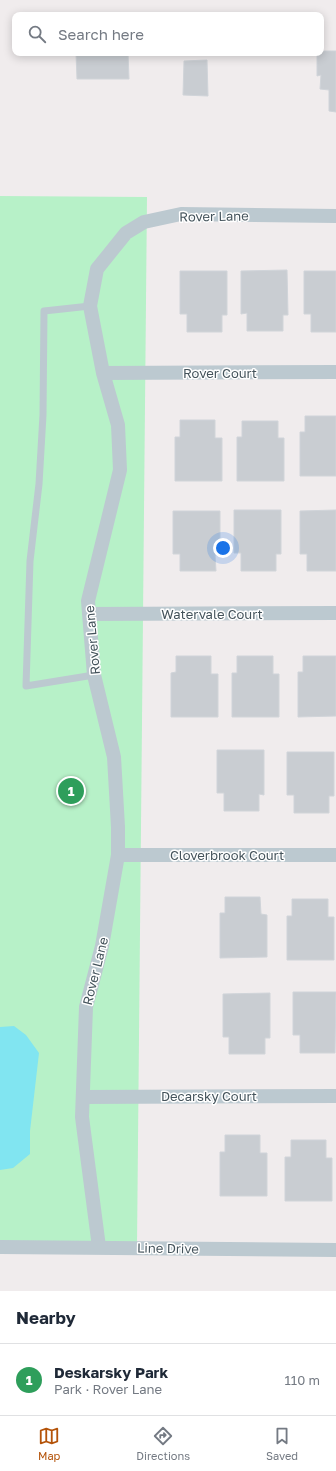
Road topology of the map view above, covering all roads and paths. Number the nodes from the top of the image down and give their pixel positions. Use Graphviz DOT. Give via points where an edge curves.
graph roads {
  1 [pos="336,216"];
  2 [pos="90,306"];
  3 [pos="336,372"];
  4 [pos="104,374"];
  5 [pos="336,613"];
  6 [pos="89,614"];
  7 [pos="94,675"];
  8 [pos="118,854"];
  9 [pos="336,855"];
  10 [pos="336,1096"];
  11 [pos="83,1097"];
  12 [pos="0,1247"];
  13 [pos="99,1247"];
  14 [pos="336,1250"];
  1 -- 2 [label="street, Rover Lane" via="181,214 144,222 126,233 97,269"];
  2 -- 4 [label="street, Rover Lane"];
  2 -- 7 [label="lane" via="44,311 43,415 39,484 30,561 26,686"];
  3 -- 4 [label="street, Rover Court"];
  4 -- 6 [label="street, Rover Lane" via="118,425 120,470 88,601"];
  5 -- 6 [label="street, Watervale Court"];
  6 -- 7 [label="street, Rover Lane"];
  7 -- 8 [label="street, Rover Lane" via="114,756"];
  8 -- 9 [label="street, Cloverbrook Court"];
  8 -- 11 [label="street, Rover Lane" via="102,946 86,1007"];
  10 -- 11 [label="street, Decarsky Court"];
  11 -- 13 [label="street, Rover Lane" via="82,1117"];
  12 -- 13 [label="street, Line Drive"];
  13 -- 14 [label="street, Line Drive"];
}
